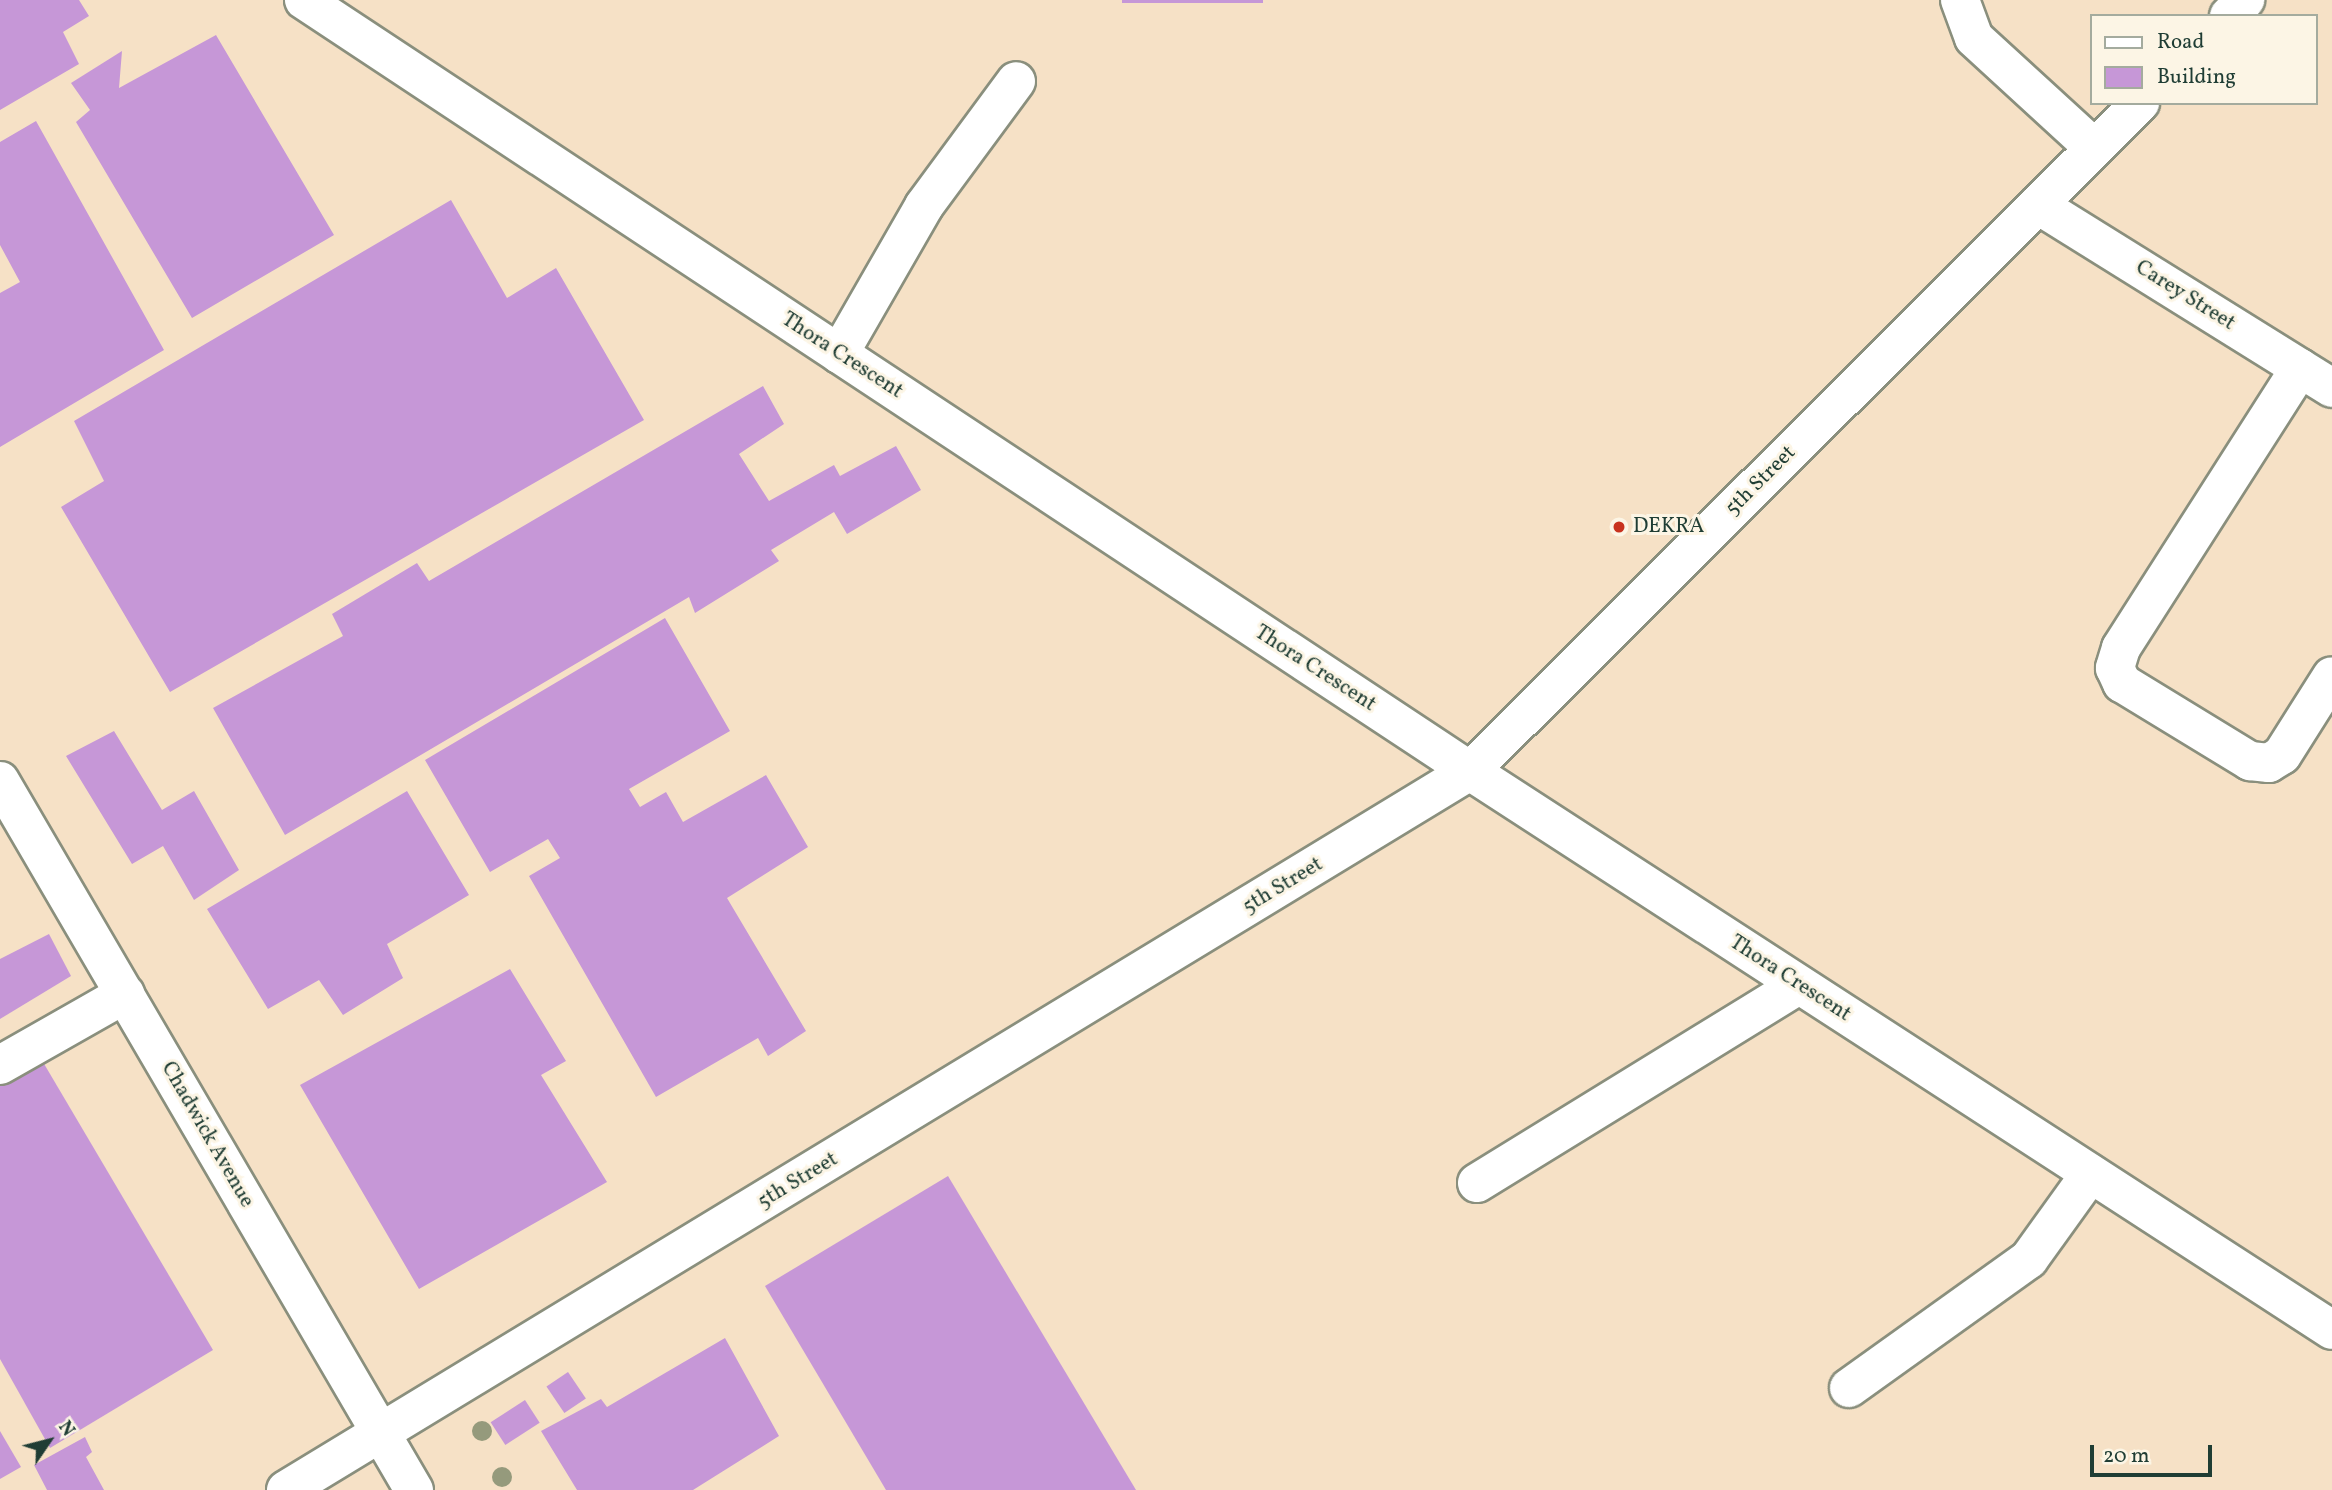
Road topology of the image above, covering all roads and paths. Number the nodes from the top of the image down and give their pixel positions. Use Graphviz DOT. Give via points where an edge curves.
graph roads {
  1 [pos="303,0"];
  2 [pos="1960,0"];
  3 [pos="2245,0"];
  4 [pos="2231,14"];
  5 [pos="1016,81"];
  6 [pos="2138,105"];
  7 [pos="2094,148"];
  8 [pos="2038,205"];
  9 [pos="839,354"];
  10 [pos="2300,368"];
  11 [pos="2332,388"];
  12 [pos="2332,676"];
  13 [pos="1470,771"];
  14 [pos="0,781"];
  15 [pos="1799,985"];
  16 [pos="125,995"];
  17 [pos="0,1065"];
  18 [pos="2090,1174"];
  19 [pos="1477,1183"];
  20 [pos="2332,1330"];
  21 [pos="1849,1388"];
  22 [pos="381,1435"];
  23 [pos="286,1490"];
  24 [pos="414,1490"];
  1 -- 9 [label="lane, Thora Crescent"];
  2 -- 7 [label="lane" via="1974,38"];
  3 -- 4 [label="lane"];
  5 -- 9 [label="lane" via="924,206"];
  6 -- 7 [label="lane, 5th Street"];
  7 -- 8 [label="lane, 5th Street"];
  8 -- 10 [label="lane, Carey Street"];
  8 -- 13 [label="lane, 5th Street"];
  9 -- 13 [label="lane, Thora Crescent"];
  10 -- 11 [label="lane, Carey Street"];
  10 -- 12 [label="lane" via="2120,648 2115,668 2122,683 2250,761 2269,763 2282,755"];
  13 -- 15 [label="lane, Thora Crescent"];
  13 -- 22 [label="lane, 5th Street"];
  14 -- 16 [label="lane, Chadwick Avenue"];
  15 -- 18 [label="lane, Thora Crescent"];
  15 -- 19 [label="lane"];
  16 -- 17 [label="lane"];
  16 -- 22 [label="lane, Chadwick Avenue"];
  18 -- 20 [label="lane, Thora Crescent"];
  18 -- 21 [label="lane" via="2029,1259"];
  22 -- 23 [label="lane, 5th Street"];
  22 -- 24 [label="lane, Chadwick Avenue"];
}
